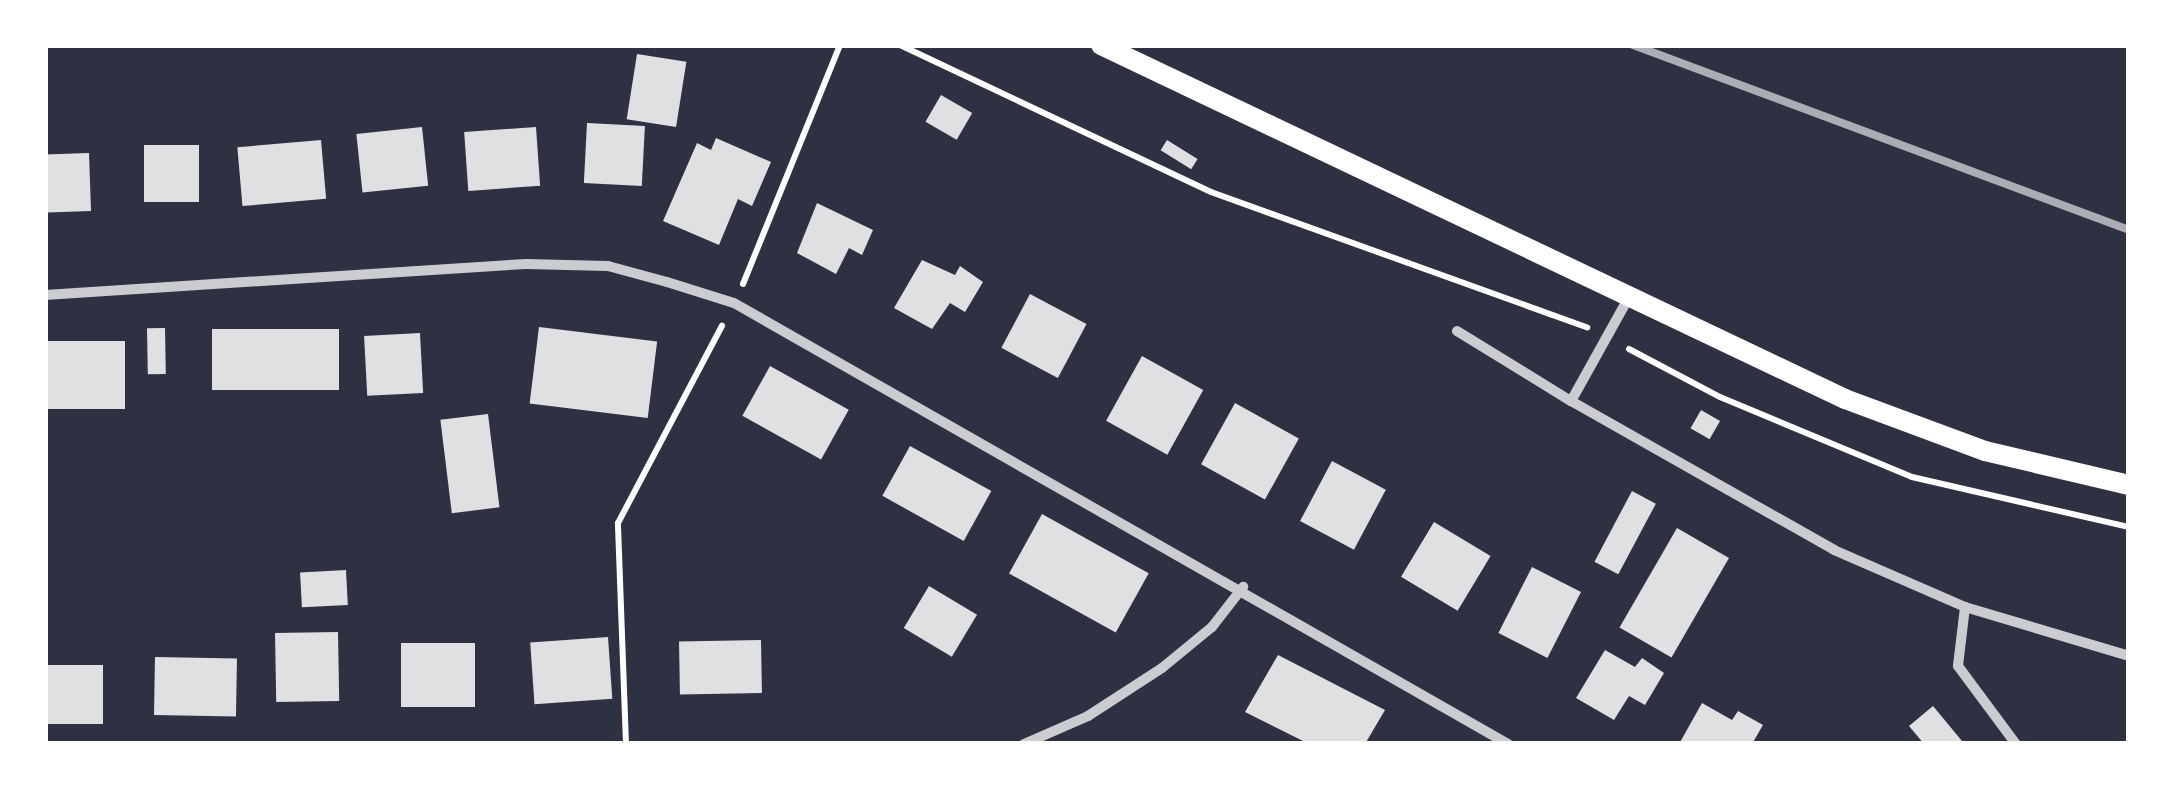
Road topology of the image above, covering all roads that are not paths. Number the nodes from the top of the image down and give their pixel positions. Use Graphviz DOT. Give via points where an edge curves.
graph roads {
  1 [pos="1101,45"];
  2 [pos="45,295"];
  3 [pos="1629,298"];
  4 [pos="1457,331"];
  5 [pos="1571,402"];
  6 [pos="2129,485"];
  7 [pos="1243,588"];
  8 [pos="1965,607"];
  9 [pos="2129,656"];
  10 [pos="1024,744"];
  11 [pos="1508,744"];
  12 [pos="2016,744"];
  1 -- 3 [label="main road"];
  2 -- 7 [label="street" via="526,264 608,266 734,304"];
  3 -- 5 [label="street"];
  3 -- 6 [label="main road" via="1896,420 2032,465"];
  4 -- 5 [label="street"];
  5 -- 8 [label="street" via="1834,550"];
  7 -- 10 [label="street" via="1212,627 1162,668 1088,716"];
  7 -- 11 [label="street"];
  8 -- 9 [label="street"];
  8 -- 12 [label="street" via="1958,666"];
}
